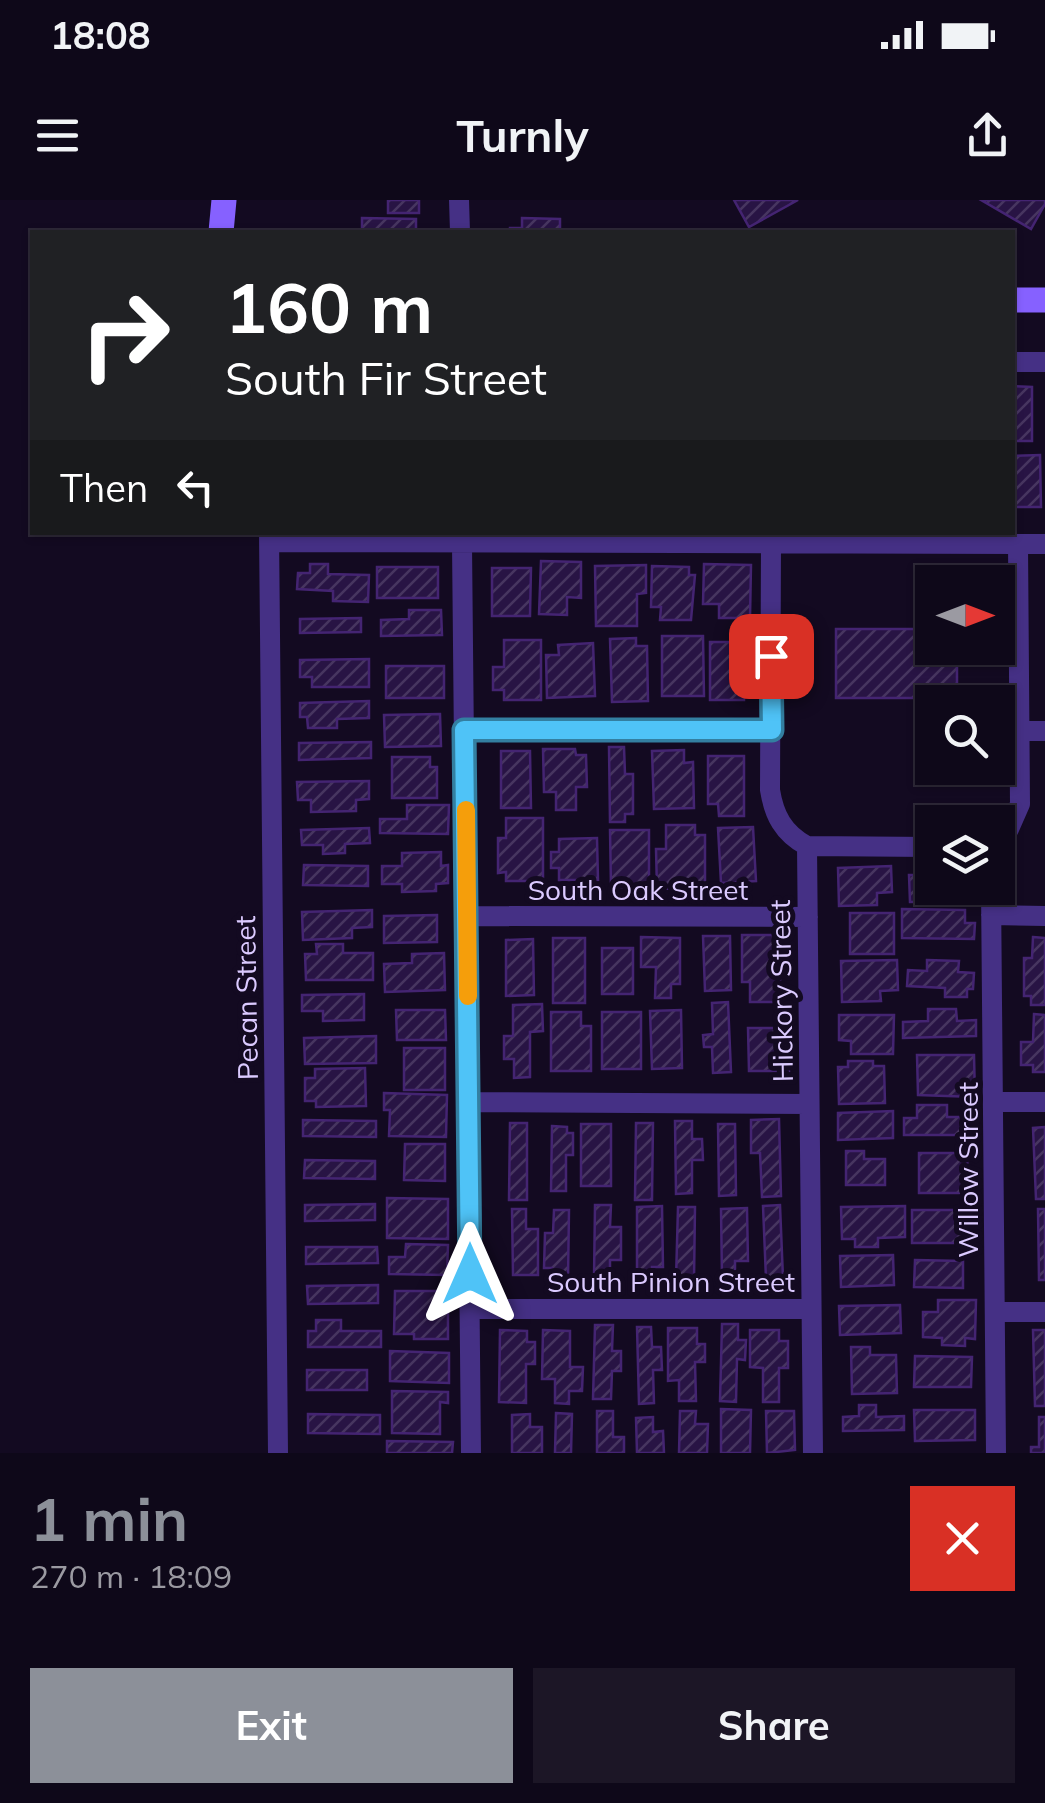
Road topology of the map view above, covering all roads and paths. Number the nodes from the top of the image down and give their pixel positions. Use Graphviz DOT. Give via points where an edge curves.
graph roads {
  1 [pos="224,200"];
  2 [pos="459,200"];
  3 [pos="221,230"];
  4 [pos="460,230"];
  5 [pos="1015,300"];
  6 [pos="1045,300"];
  7 [pos="1015,362"];
  8 [pos="1045,362"];
  9 [pos="270,538"];
  10 [pos="897,538"];
  11 [pos="462,544"];
  12 [pos="770,544"];
  13 [pos="1018,544"];
  14 [pos="1045,544"];
  15 [pos="464,730"];
  16 [pos="772,730"];
  17 [pos="1019,730"];
  18 [pos="1045,730"];
  19 [pos="1015,815"];
  20 [pos="807,846"];
  21 [pos="915,847"];
  22 [pos="991,905"];
  23 [pos="468,916"];
  24 [pos="991,916"];
  25 [pos="1045,916"];
  26 [pos="808,917"];
  27 [pos="469,1102"];
  28 [pos="994,1102"];
  29 [pos="1045,1102"];
  30 [pos="810,1104"];
  31 [pos="470,1309"];
  32 [pos="811,1309"];
  33 [pos="996,1312"];
  34 [pos="1045,1312"];
  35 [pos="278,1453"];
  36 [pos="471,1453"];
  37 [pos="813,1453"];
  38 [pos="996,1453"];
  1 -- 3 [label="street"];
  2 -- 4 [label="street"];
  5 -- 6 [label="street"];
  7 -- 8 [label="street"];
  9 -- 11 [label="street"];
  9 -- 35 [label="street, Pecan Street"];
  10 -- 12 [label="street"];
  10 -- 13 [label="street"];
  11 -- 12 [label="street"];
  11 -- 15 [label="street"];
  12 -- 16 [label="street"];
  13 -- 14 [label="street"];
  13 -- 17 [label="street"];
  15 -- 16 [label="street"];
  15 -- 23 [label="street"];
  16 -- 20 [label="street" via="774,811 784,830"];
  17 -- 18 [label="street"];
  17 -- 19 [label="street"];
  20 -- 21 [label="street"];
  20 -- 26 [label="street, Hickory Street"];
  22 -- 24 [label="street, Willow Street"];
  23 -- 26 [label="street, South Oak Street"];
  23 -- 27 [label="street"];
  24 -- 25 [label="street"];
  24 -- 28 [label="street, Willow Street"];
  26 -- 30 [label="street, Hickory Street"];
  27 -- 30 [label="street"];
  27 -- 31 [label="street"];
  28 -- 29 [label="street"];
  28 -- 33 [label="street, Willow Street"];
  30 -- 32 [label="street, Hickory Street"];
  31 -- 32 [label="street, South Pinion Street"];
  31 -- 36 [label="street"];
  32 -- 37 [label="street, Hickory Street"];
  33 -- 34 [label="street"];
  33 -- 38 [label="street, Willow Street"];
}
